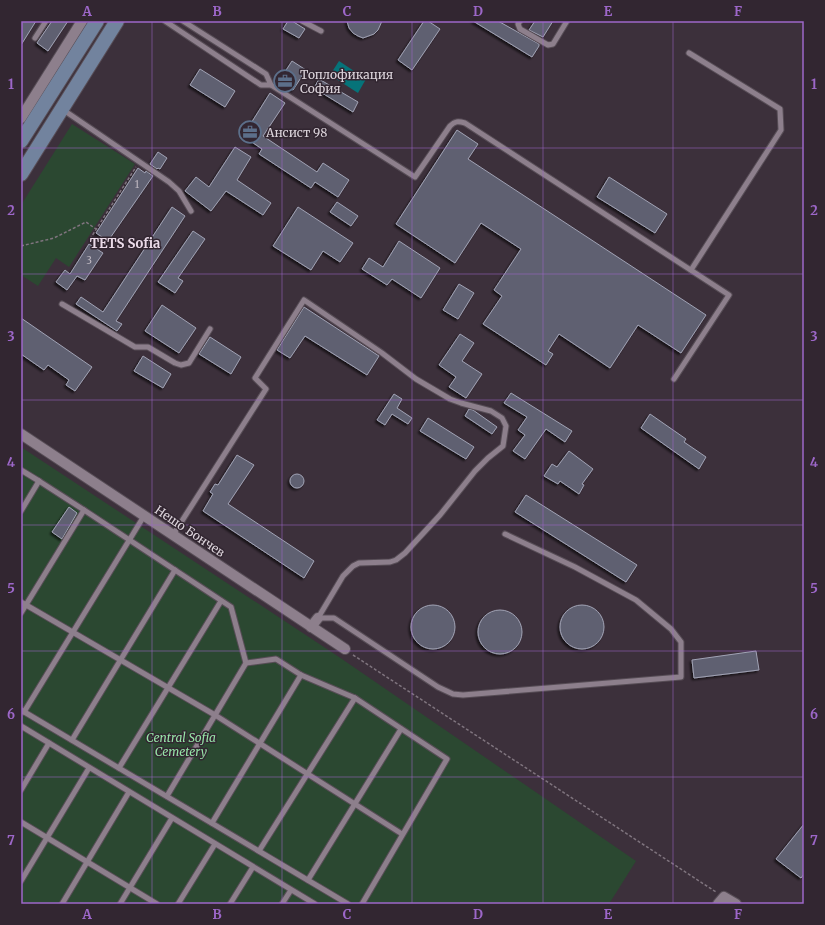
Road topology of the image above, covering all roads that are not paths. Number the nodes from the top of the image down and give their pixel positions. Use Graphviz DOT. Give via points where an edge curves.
graph roads {
  1 [pos="46,21"];
  2 [pos="82,21"];
  3 [pos="97,21"];
  4 [pos="117,21"];
  5 [pos="165,21"];
  6 [pos="183,21"];
  7 [pos="302,21"];
  8 [pos="520,21"];
  9 [pos="566,21"];
  10 [pos="322,31"];
  11 [pos="36,38"];
  12 [pos="689,53"];
  13 [pos="271,85"];
  14 [pos="62,109"];
  15 [pos="21,118"];
  16 [pos="21,141"];
  17 [pos="21,174"];
  18 [pos="192,211"];
  19 [pos="691,270"];
  20 [pos="62,304"];
  21 [pos="210,329"];
  22 [pos="674,379"];
  23 [pos="21,434"];
  24 [pos="21,470"];
  25 [pos="39,481"];
  26 [pos="84,510"];
  27 [pos="21,511"];
  28 [pos="144,516"];
  29 [pos="505,534"];
  30 [pos="173,535"];
  31 [pos="129,539"];
  32 [pos="175,570"];
  33 [pos="221,601"];
  34 [pos="24,603"];
  35 [pos="21,613"];
  36 [pos="318,618"];
  37 [pos="311,627"];
  38 [pos="72,632"];
  39 [pos="345,649"];
  40 [pos="121,660"];
  41 [pos="246,663"];
  42 [pos="301,675"];
  43 [pos="168,688"];
  44 [pos="355,698"];
  45 [pos="22,711"];
  46 [pos="215,715"];
  47 [pos="21,726"];
  48 [pos="401,729"];
  49 [pos="72,740"];
  50 [pos="260,743"];
  51 [pos="49,744"];
  52 [pos="89,768"];
  53 [pos="119,768"];
  54 [pos="308,773"];
  55 [pos="21,790"];
  56 [pos="129,792"];
  57 [pos="167,796"];
  58 [pos="355,804"];
  59 [pos="172,818"];
  60 [pos="21,822"];
  61 [pos="212,823"];
  62 [pos="402,834"];
  63 [pos="47,838"];
  64 [pos="215,844"];
  65 [pos="259,851"];
  66 [pos="88,862"];
  67 [pos="253,867"];
  68 [pos="21,880"];
  69 [pos="308,880"];
  70 [pos="130,888"];
  71 [pos="291,890"];
  72 [pos="721,901"];
  73 [pos="62,904"];
  74 [pos="120,904"];
  75 [pos="157,904"];
  76 [pos="178,904"];
  77 [pos="230,904"];
  78 [pos="282,904"];
  79 [pos="315,904"];
  80 [pos="348,904"];
  81 [pos="362,904"];
  82 [pos="736,904"];
  1 -- 11 [label="lane"];
  2 -- 15 [label="street"];
  3 -- 16 [label="main road"];
  4 -- 14 [label="main road"];
  5 -- 13 [label="lane" via="260,85"];
  6 -- 13 [label="lane" via="266,74"];
  7 -- 10 [label="lane"];
  8 -- 9 [label="lane" via="520,29 548,45 553,44"];
  12 -- 19 [label="lane" via="780,109 781,130"];
  13 -- 19 [label="lane" via="415,178 450,126 455,122 465,123"];
  14 -- 17 [label="main road"];
  14 -- 18 [label="lane" via="169,182 179,190"];
  19 -- 22 [label="lane" via="729,294"];
  20 -- 21 [label="lane" via="135,347 148,347 181,365 189,364"];
  23 -- 28 [label="street, Нешо Бончев"];
  24 -- 25 [label="lane"];
  25 -- 26 [label="lane"];
  25 -- 27 [label="lane"];
  26 -- 31 [label="lane"];
  26 -- 34 [label="lane"];
  28 -- 30 [label="street, Нешо Бончев"];
  28 -- 31 [label="lane"];
  29 -- 36 [label="lane" via="575,566 636,600 671,629 680,642 681,677 453,694 438,687 334,618"];
  30 -- 36 [label="lane" via="266,389 255,378 304,300 416,379 450,399 491,411 502,418 506,426 503,446 475,471 430,526 396,560 359,563 353,566 343,576"];
  30 -- 37 [label="street, Нешо Бончев"];
  31 -- 32 [label="lane"];
  31 -- 38 [label="lane"];
  32 -- 33 [label="lane"];
  32 -- 40 [label="lane"];
  33 -- 41 [label="lane" via="231,607"];
  33 -- 43 [label="lane"];
  34 -- 35 [label="lane"];
  34 -- 38 [label="lane"];
  36 -- 37 [label="street"];
  37 -- 39 [label="street, Нешо Бончев"];
  38 -- 40 [label="lane"];
  38 -- 45 [label="lane"];
  40 -- 43 [label="lane"];
  40 -- 49 [label="lane"];
  41 -- 42 [label="lane" via="276,658"];
  41 -- 46 [label="lane"];
  42 -- 44 [label="lane"];
  42 -- 50 [label="lane"];
  43 -- 46 [label="lane"];
  43 -- 53 [label="lane"];
  44 -- 48 [label="lane"];
  44 -- 54 [label="lane"];
  45 -- 49 [label="lane"];
  46 -- 50 [label="lane"];
  46 -- 57 [label="lane"];
  47 -- 51 [label="lane"];
  48 -- 58 [label="lane"];
  48 -- 62 [label="lane" via="447,759"];
  49 -- 53 [label="lane"];
  50 -- 54 [label="lane"];
  50 -- 61 [label="lane"];
  51 -- 52 [label="lane"];
  51 -- 55 [label="lane"];
  52 -- 56 [label="lane"];
  52 -- 63 [label="lane"];
  53 -- 57 [label="lane"];
  54 -- 58 [label="lane"];
  54 -- 65 [label="lane"];
  56 -- 59 [label="lane"];
  56 -- 66 [label="lane"];
  57 -- 61 [label="lane"];
  58 -- 62 [label="lane"];
  58 -- 69 [label="lane"];
  59 -- 64 [label="lane"];
  59 -- 70 [label="lane"];
  60 -- 63 [label="lane"];
  61 -- 65 [label="lane"];
  62 -- 81 [label="lane"];
  63 -- 66 [label="lane"];
  63 -- 68 [label="lane"];
  64 -- 67 [label="lane"];
  64 -- 76 [label="lane"];
  65 -- 69 [label="lane"];
  66 -- 70 [label="lane"];
  66 -- 73 [label="lane"];
  67 -- 71 [label="lane"];
  67 -- 77 [label="lane"];
  69 -- 80 [label="lane"];
  70 -- 74 [label="lane"];
  70 -- 75 [label="lane"];
  71 -- 78 [label="lane"];
  71 -- 79 [label="lane"];
  72 -- 82 [label="street"];
}
